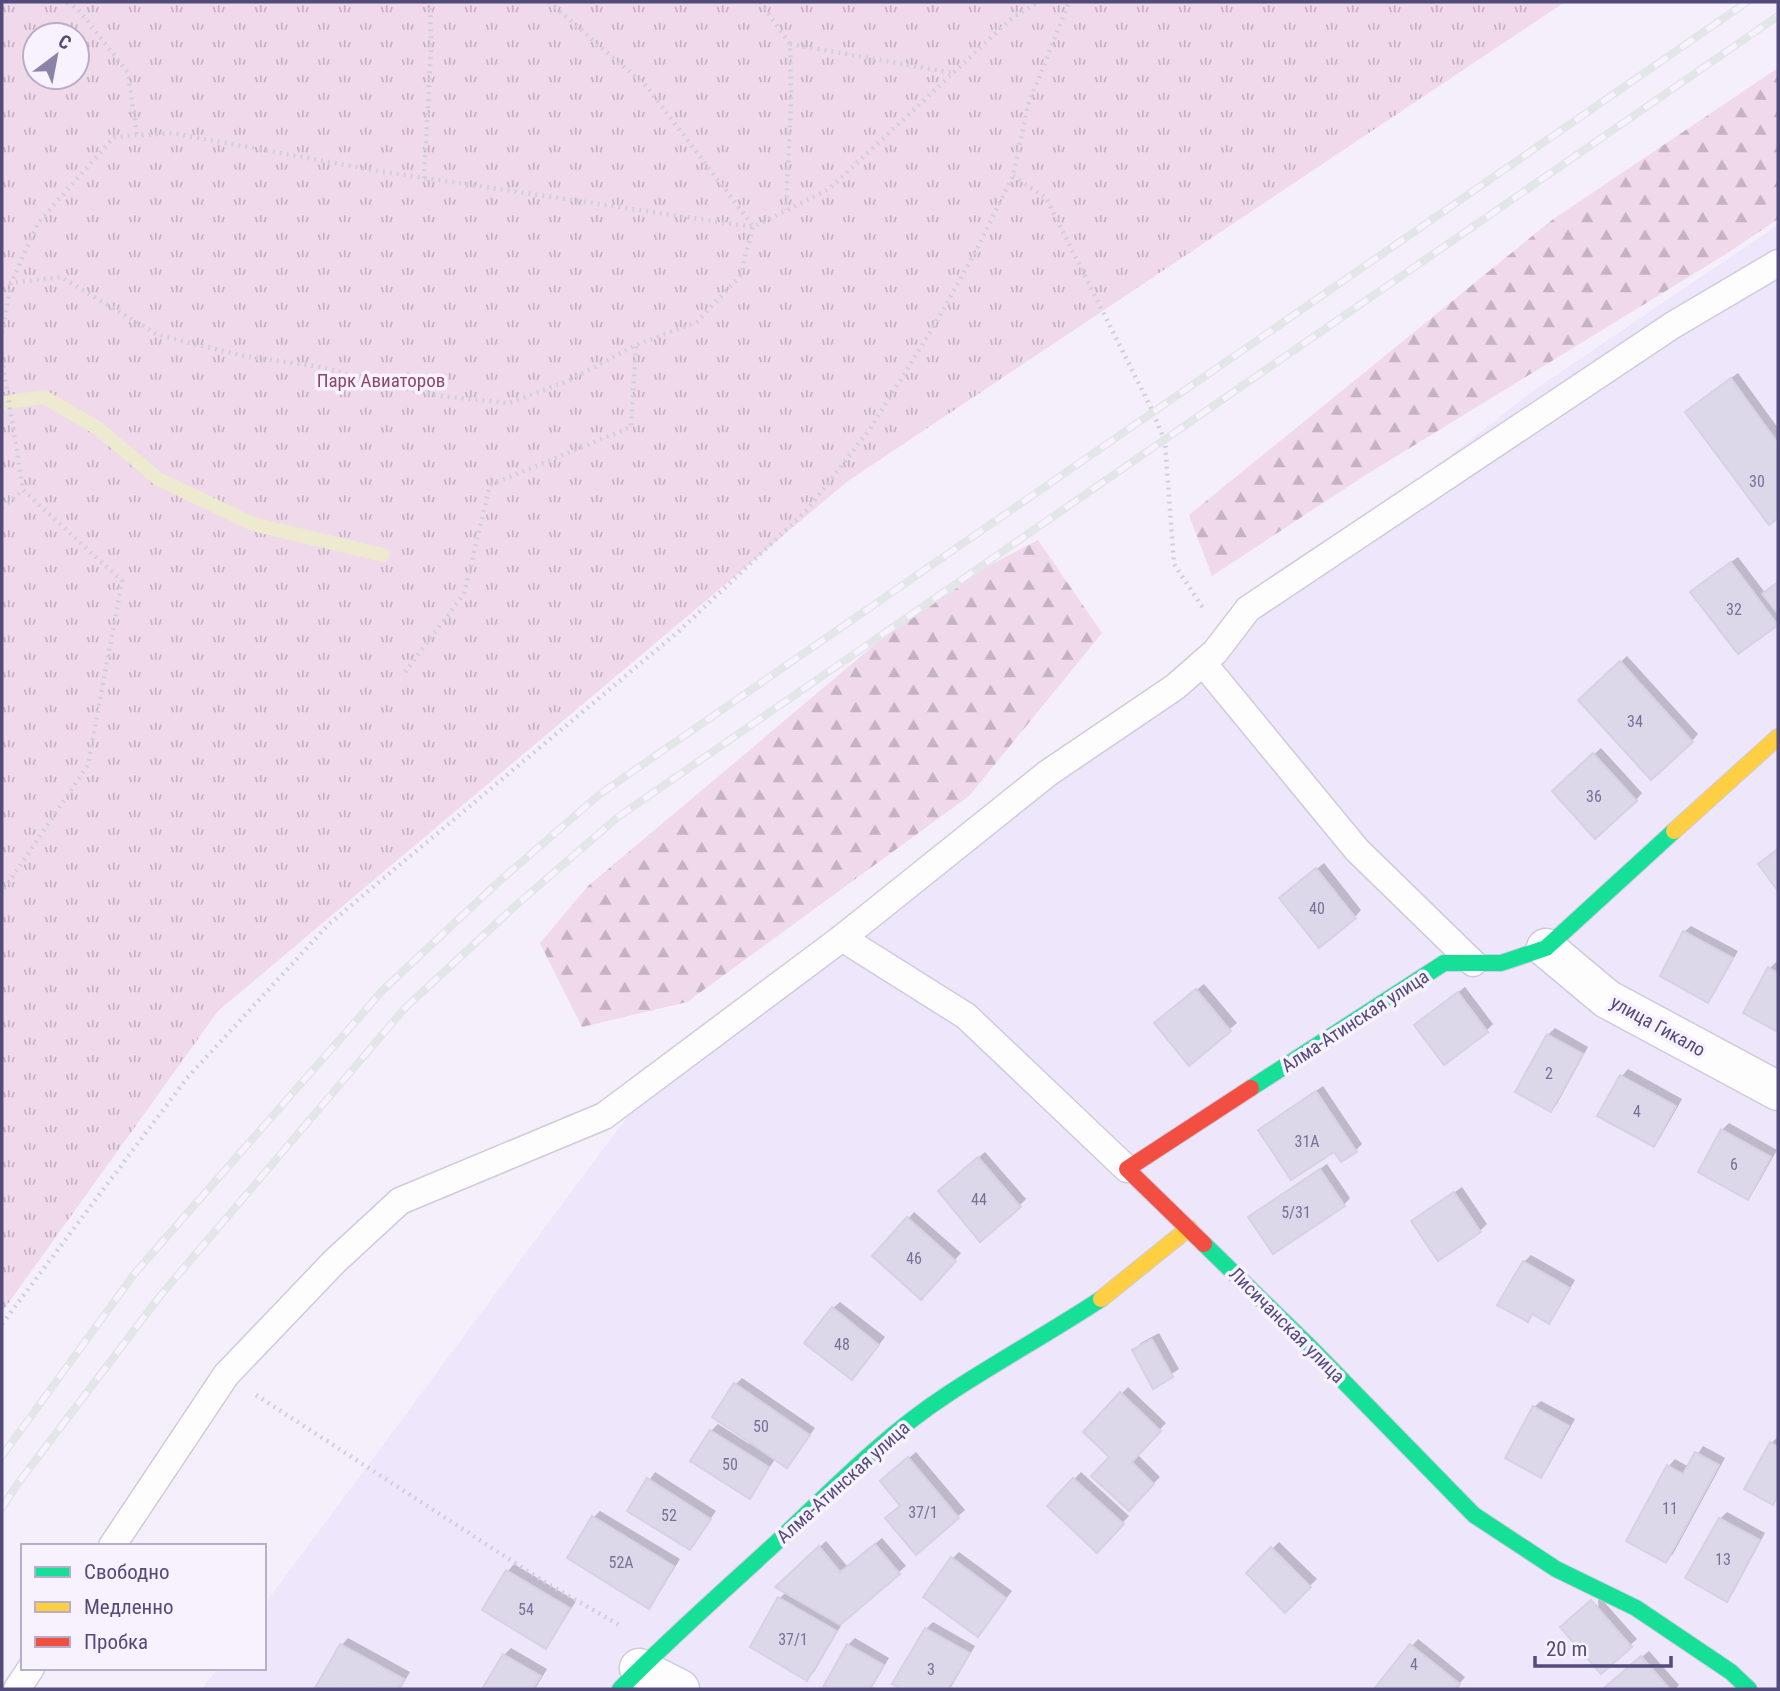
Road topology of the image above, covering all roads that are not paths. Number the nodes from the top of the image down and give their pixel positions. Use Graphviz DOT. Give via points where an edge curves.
graph roads {
  1 [pos="1778,262"];
  2 [pos="1203,663"];
  3 [pos="1778,737"];
  4 [pos="842,938"];
  5 [pos="1546,948"];
  6 [pos="1473,963"];
  7 [pos="1778,1091"];
  8 [pos="1127,1169"];
  9 [pos="1189,1228"];
  10 [pos="114,1544"];
  11 [pos="640,1668"];
  12 [pos="30,1670"];
  13 [pos="17,1689"];
  14 [pos="680,1689"];
  15 [pos="1749,1689"];
  1 -- 2 [label="lane" via="1672,325 1248,609"];
  2 -- 4 [label="lane" via="1048,773"];
  2 -- 6 [label="lane" via="1357,850"];
  3 -- 5 [label="street, Алма-Атинская улица"];
  4 -- 8 [label="lane, Лисичанская улица" via="966,1016"];
  4 -- 10 [label="lane" via="604,1116 400,1201 334,1262 226,1375"];
  5 -- 6 [label="street, Алма-Атинская улица" via="1502,963"];
  5 -- 7 [label="street, улица Гикало" via="1607,999"];
  6 -- 8 [label="street, Алма-Атинская улица" via="1444,963"];
  8 -- 9 [label="street, Лисичанская улица"];
  9 -- 11 [label="street, Алма-Атинская улица" via="1101,1299 947,1394 882,1443"];
  9 -- 15 [label="street, Лисичанская улица" via="1474,1515 1556,1569 1636,1608"];
  11 -- 14 [label="street"];
  12 -- 13 [label="lane"];
}
